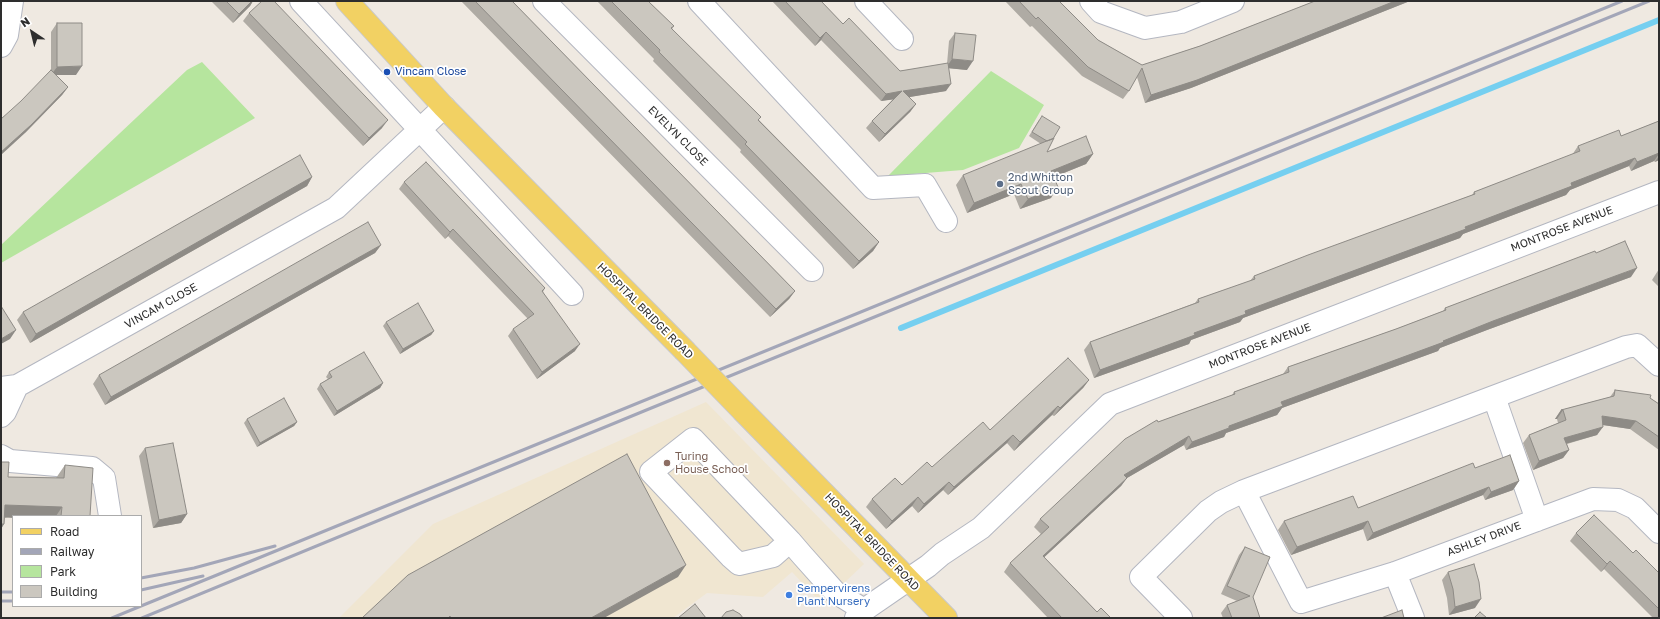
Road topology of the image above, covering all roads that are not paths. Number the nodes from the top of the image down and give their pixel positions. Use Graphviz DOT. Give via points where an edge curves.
graph roads {
  1 [pos="12,1"];
  2 [pos="301,1"];
  3 [pos="347,1"];
  4 [pos="544,1"];
  5 [pos="699,1"];
  6 [pos="866,1"];
  7 [pos="1091,1"];
  8 [pos="1233,1"];
  9 [pos="902,39"];
  10 [pos="1,46"];
  11 [pos="444,107"];
  12 [pos="420,130"];
  13 [pos="1659,192"];
  14 [pos="946,221"];
  15 [pos="812,270"];
  16 [pos="572,294"];
  17 [pos="1659,365"];
  18 [pos="9,387"];
  19 [pos="1494,397"];
  20 [pos="1,416"];
  21 [pos="1,456"];
  22 [pos="1244,491"];
  23 [pos="110,515"];
  24 [pos="1537,520"];
  25 [pos="1659,532"];
  26 [pos="790,541"];
  27 [pos="1395,573"];
  28 [pos="909,580"];
  29 [pos="860,614"];
  30 [pos="946,618"];
  31 [pos="1181,618"];
  32 [pos="1413,618"];
  1 -- 10 [label="street" via="7,35"];
  2 -- 12 [label="street"];
  3 -- 11 [label="main road, HOSPITAL BRIDGE ROAD"];
  4 -- 15 [label="street, EVELYN CLOSE"];
  5 -- 14 [label="street" via="872,188 925,186"];
  6 -- 9 [label="street"];
  7 -- 8 [label="street" via="1101,12 1145,28 1181,22"];
  11 -- 12 [label="street, VINCAM CLOSE"];
  11 -- 28 [label="main road, HOSPITAL BRIDGE ROAD, bridge"];
  12 -- 16 [label="street"];
  12 -- 18 [label="street, VINCAM CLOSE" via="336,208"];
  13 -- 28 [label="street, MONTROSE AVENUE" via="1110,404 981,528"];
  17 -- 19 [label="street" via="1637,345 1626,347"];
  18 -- 20 [label="street" via="5,412"];
  19 -- 22 [label="street"];
  19 -- 24 [label="street"];
  21 -- 23 [label="street" via="10,462 92,468 104,478"];
  22 -- 27 [label="street, ASHLEY DRIVE" via="1301,602"];
  22 -- 31 [label="street" via="1208,511 1142,577"];
  24 -- 25 [label="street, ASHLEY DRIVE" via="1593,499 1618,500 1635,508"];
  24 -- 27 [label="street, ASHLEY DRIVE"];
  26 -- 26 [label="street" via="773,556 739,564 651,472 693,439"];
  26 -- 29 [label="street" via="835,592"];
  27 -- 32 [label="street"];
  28 -- 29 [label="street, MONTROSE AVENUE"];
  28 -- 30 [label="main road, HOSPITAL BRIDGE ROAD"];
}
